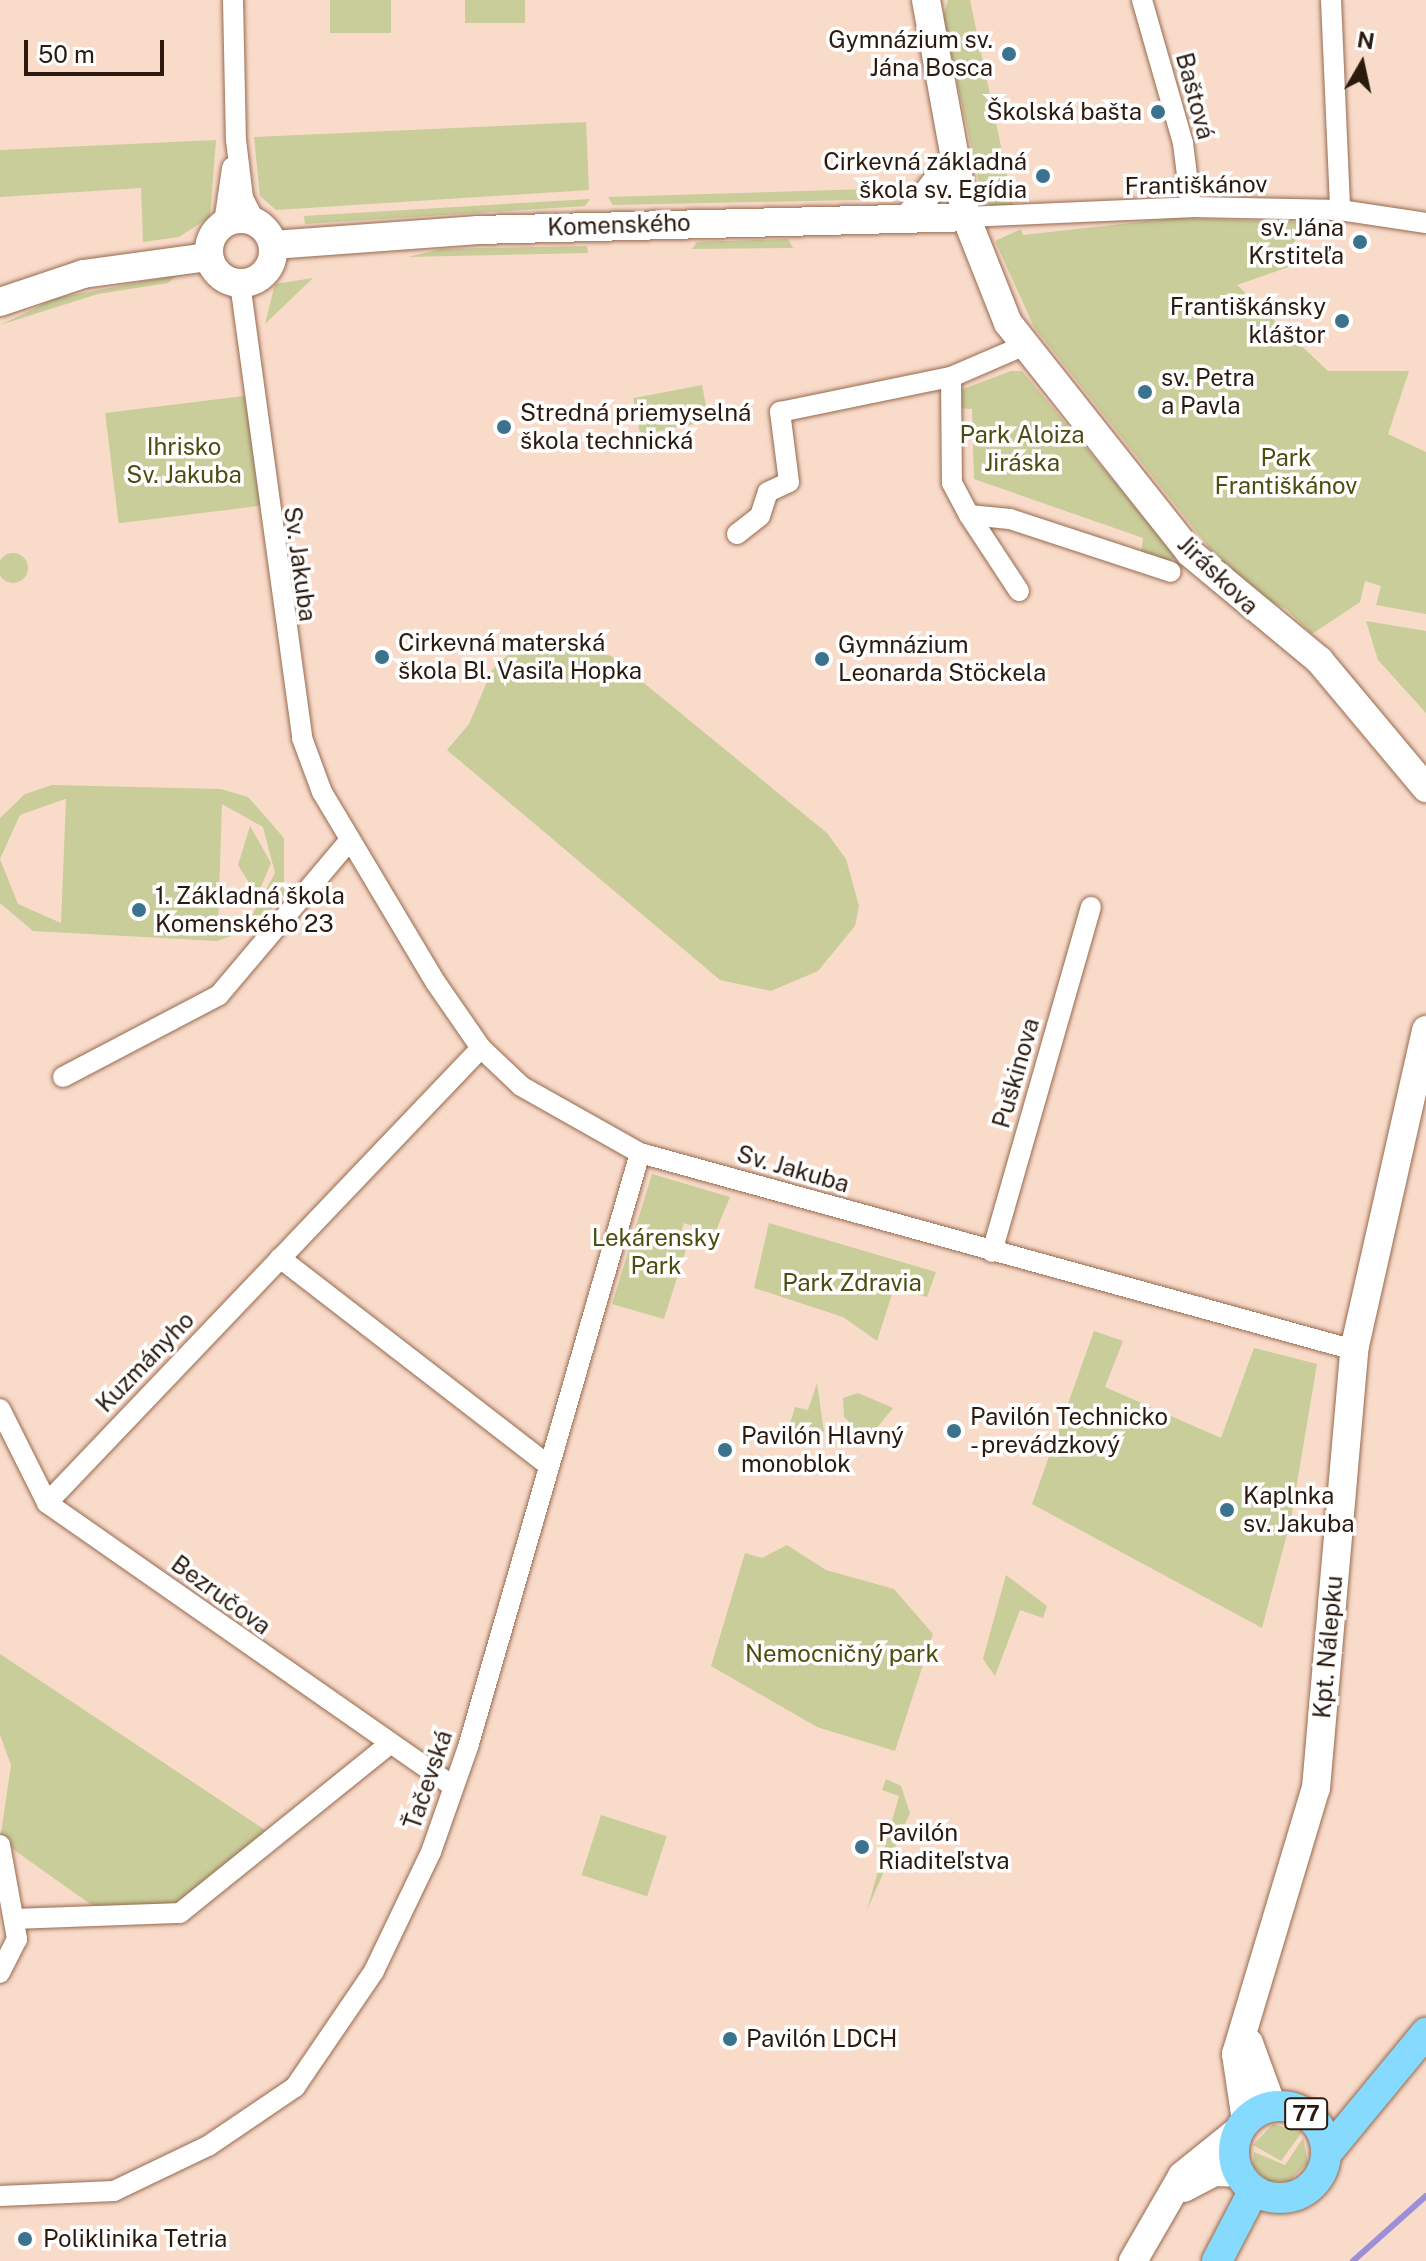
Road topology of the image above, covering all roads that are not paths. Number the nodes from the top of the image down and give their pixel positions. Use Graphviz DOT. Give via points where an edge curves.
graph roads {
  1 [pos="233,0"];
  2 [pos="926,0"];
  3 [pos="1142,0"];
  4 [pos="1331,0"];
  5 [pos="236,140"];
  6 [pos="955,158"];
  7 [pos="1191,207"];
  8 [pos="1340,210"];
  9 [pos="910,216"];
  10 [pos="966,217"];
  11 [pos="255,222"];
  12 [pos="224,223"];
  13 [pos="1426,223"];
  14 [pos="273,245"];
  15 [pos="209,257"];
  16 [pos="240,283"];
  17 [pos="0,302"];
  18 [pos="1023,346"];
  19 [pos="951,377"];
  20 [pos="969,515"];
  21 [pos="737,534"];
  22 [pos="1171,572"];
  23 [pos="1019,591"];
  24 [pos="1426,788"];
  25 [pos="350,840"];
  26 [pos="1091,907"];
  27 [pos="1426,1030"];
  28 [pos="481,1048"];
  29 [pos="63,1077"];
  30 [pos="640,1153"];
  31 [pos="992,1252"];
  32 [pos="280,1258"];
  33 [pos="1354,1350"];
  34 [pos="0,1409"];
  35 [pos="547,1464"];
  36 [pos="47,1503"];
  37 [pos="387,1746"];
  38 [pos="453,1786"];
  39 [pos="0,1845"];
  40 [pos="16,1919"];
  41 [pos="0,1973"];
  42 [pos="1244,2023"];
  43 [pos="1426,2033"];
  44 [pos="1373,2089"];
  45 [pos="1272,2106"];
  46 [pos="1307,2114"];
  47 [pos="1242,2125"];
  48 [pos="1327,2153"];
  49 [pos="1246,2182"];
  50 [pos="0,2196"];
  51 [pos="1285,2199"];
  52 [pos="1168,2201"];
  53 [pos="1223,2255"];
  54 [pos="1133,2261"];
  1 -- 5 [label="street"];
  2 -- 6 [label="street, Jiráskova"];
  3 -- 7 [label="street, Baštová" via="1183,143"];
  4 -- 8 [label="street"];
  5 -- 11 [label="street" via="243,198"];
  5 -- 12 [label="street"];
  6 -- 9 [label="street"];
  6 -- 10 [label="street, Jiráskova"];
  7 -- 8 [label="street, Františkánov"];
  7 -- 10 [label="street, Františkánov"];
  8 -- 13 [label="street, Františkánov"];
  9 -- 10 [label="street, Komenského"];
  9 -- 14 [label="street, Komenského" via="437,231"];
  10 -- 18 [label="street, Jiráskova" via="986,281"];
  11 -- 12 [label="street"];
  11 -- 14 [label="street"];
  12 -- 15 [label="street" via="211,238"];
  14 -- 16 [label="street" via="267,270"];
  15 -- 16 [label="street" via="223,278"];
  15 -- 17 [label="street" via="83,274"];
  16 -- 25 [label="street, Sv. Jakuba" via="290,687 322,792"];
  18 -- 19 [label="street"];
  18 -- 24 [label="street, Jiráskova" via="1190,553 1319,660"];
  19 -- 20 [label="street" via="952,483"];
  19 -- 21 [label="street" via="780,412 789,482 768,492 760,516"];
  20 -- 22 [label="street" via="1010,519"];
  20 -- 23 [label="street"];
  25 -- 28 [label="street, Sv. Jakuba"];
  25 -- 29 [label="street" via="219,995"];
  26 -- 31 [label="street, Puškinova"];
  27 -- 33 [label="street, Kpt. Nálepku"];
  28 -- 30 [label="street, Sv. Jakuba" via="521,1086"];
  28 -- 32 [label="street, Kuzmányho"];
  30 -- 31 [label="street, Sv. Jakuba"];
  30 -- 35 [label="street, Ťačevská"];
  31 -- 33 [label="street, Sv. Jakuba"];
  32 -- 35 [label="street"];
  32 -- 36 [label="street, Kuzmányho"];
  33 -- 42 [label="street, Kpt. Nálepku" via="1316,1788"];
  34 -- 36 [label="street, Bezručova"];
  35 -- 38 [label="street, Ťačevská"];
  36 -- 37 [label="street, Bezručova"];
  37 -- 38 [label="street, Bezručova"];
  37 -- 40 [label="street, Ťačevská" via="180,1913"];
  38 -- 50 [label="street, Ťačevská" via="431,1852 374,1971 295,2087 208,2146 114,2191"];
  39 -- 40 [label="street"];
  40 -- 41 [label="street" via="13,1954"];
  42 -- 45 [label="street"];
  42 -- 47 [label="street, Kpt. Nálepku" via="1236,2054"];
  43 -- 44 [label="main road, 77"];
  44 -- 46 [label="main road, 77"];
  44 -- 48 [label="main road, 77"];
  45 -- 46 [label="main road, 77"];
  45 -- 47 [label="main road, 77"];
  46 -- 48 [label="main road, 77"];
  47 -- 49 [label="main road, 77"];
  47 -- 52 [label="street" via="1202,2156"];
  48 -- 51 [label="main road, 77" via="1309,2189"];
  49 -- 51 [label="main road"];
  49 -- 52 [label="street" via="1195,2179"];
  49 -- 53 [label="main road, 77"];
  51 -- 53 [label="main road, 77" via="1254,2234"];
  52 -- 54 [label="street"];
}
